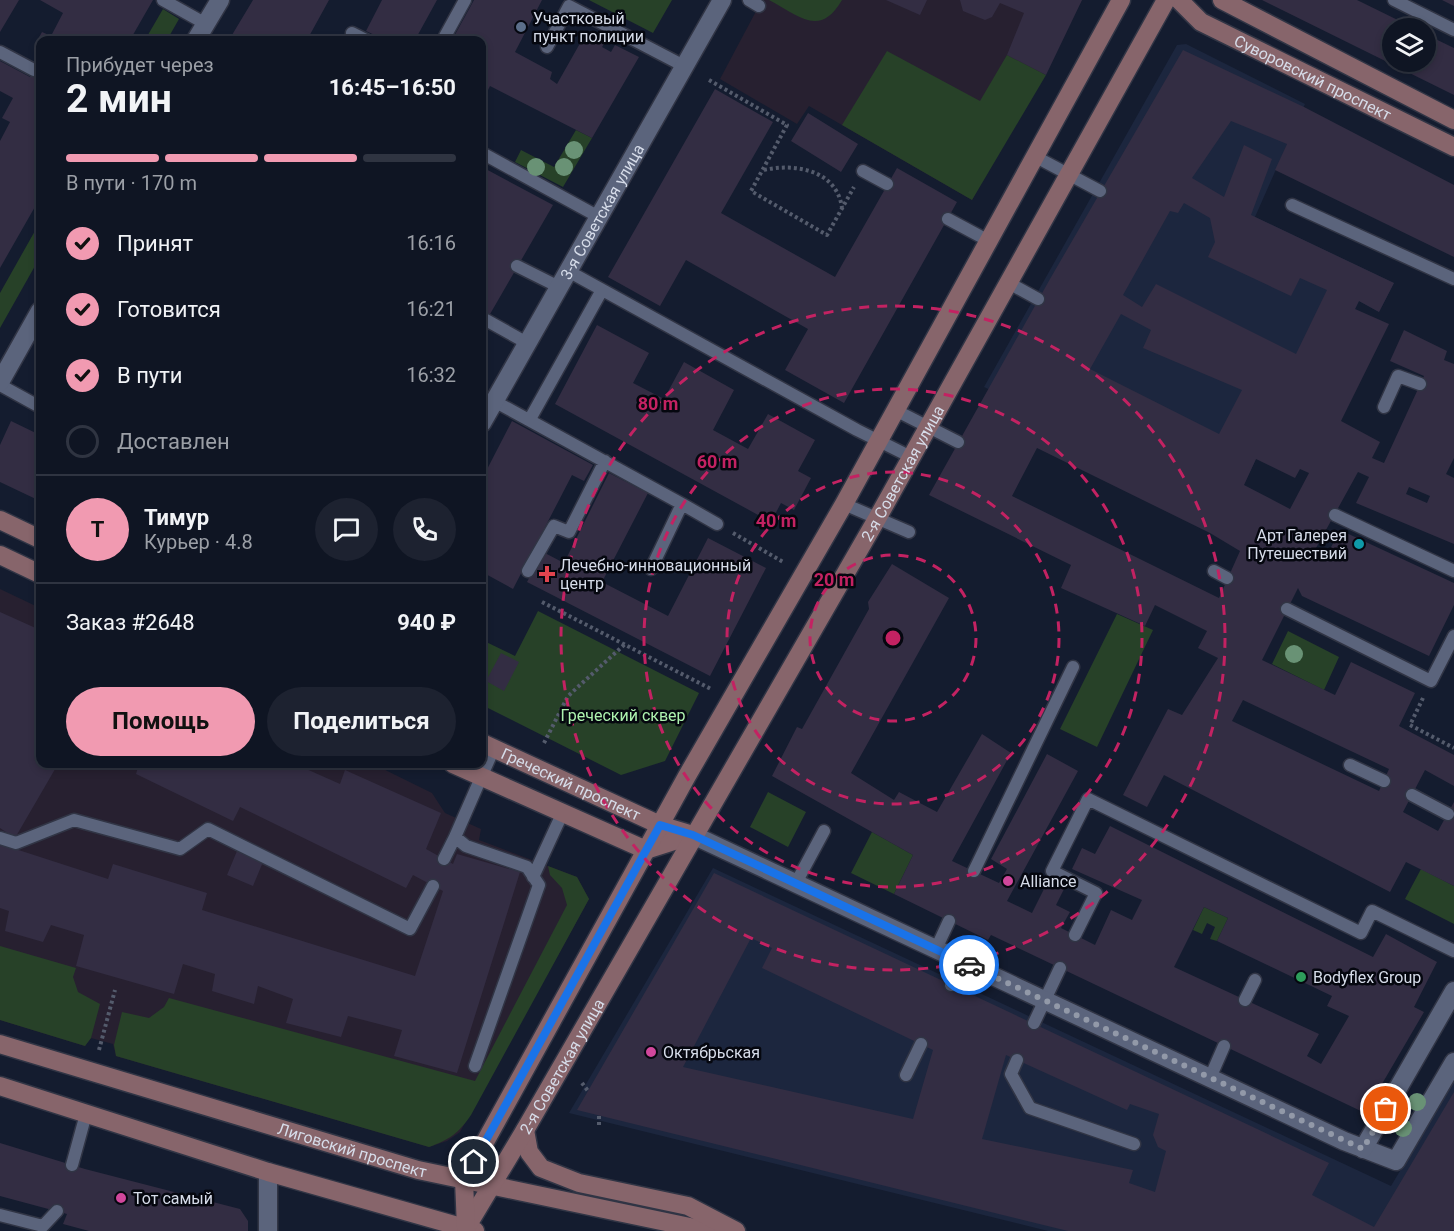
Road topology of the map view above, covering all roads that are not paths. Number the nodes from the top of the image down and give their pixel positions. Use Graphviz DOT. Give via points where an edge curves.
graph roads {
  1 [pos="162,0"];
  2 [pos="220,0"];
  3 [pos="465,0"];
  4 [pos="722,0"];
  5 [pos="1121,0"];
  6 [pos="1166,0"];
  7 [pos="1179,0"];
  8 [pos="1222,0"];
  9 [pos="1394,0"];
  10 [pos="206,24"];
  11 [pos="1454,30"];
  12 [pos="352,33"];
  13 [pos="198,36"];
  14 [pos="358,36"];
  15 [pos="445,36"];
  16 [pos="547,47"];
  17 [pos="0,52"];
  18 [pos="684,66"];
  19 [pos="34,70"];
  20 [pos="1454,120"];
  21 [pos="1454,147"];
  22 [pos="486,155"];
  23 [pos="1036,157"];
  24 [pos="863,171"];
  25 [pos="1071,174"];
  26 [pos="887,184"];
  27 [pos="1100,191"];
  28 [pos="1292,205"];
  29 [pos="599,217"];
  30 [pos="948,219"];
  31 [pos="989,242"];
  32 [pos="517,266"];
  33 [pos="563,279"];
  34 [pos="1454,279"];
  35 [pos="1007,282"];
  36 [pos="602,290"];
  37 [pos="1038,299"];
  38 [pos="36,317"];
  39 [pos="486,320"];
  40 [pos="527,343"];
  41 [pos="6,360"];
  42 [pos="0,384"];
  43 [pos="1420,384"];
  44 [pos="494,400"];
  45 [pos="36,405"];
  46 [pos="1384,407"];
  47 [pos="895,410"];
  48 [pos="486,413"];
  49 [pos="530,419"];
  50 [pos="928,426"];
  51 [pos="878,441"];
  52 [pos="958,442"];
  53 [pos="911,457"];
  54 [pos="605,461"];
  55 [pos="682,504"];
  56 [pos="844,504"];
  57 [pos="1335,515"];
  58 [pos="878,517"];
  59 [pos="0,520"];
  60 [pos="717,524"];
  61 [pos="909,532"];
  62 [pos="36,537"];
  63 [pos="0,555"];
  64 [pos="651,569"];
  65 [pos="528,571"];
  66 [pos="1214,571"];
  67 [pos="1454,571"];
  68 [pos="36,572"];
  69 [pos="1227,578"];
  70 [pos="1287,609"];
  71 [pos="1454,636"];
  72 [pos="1073,667"];
  73 [pos="488,746"];
  74 [pos="1350,765"];
  75 [pos="463,768"];
  76 [pos="484,768"];
  77 [pos="482,776"];
  78 [pos="1384,781"];
  79 [pos="1412,795"];
  80 [pos="563,812"];
  81 [pos="1448,814"];
  82 [pos="660,825"];
  83 [pos="824,831"];
  84 [pos="693,835"];
  85 [pos="455,837"];
  86 [pos="0,838"];
  87 [pos="646,850"];
  88 [pos="444,859"];
  89 [pos="974,871"];
  90 [pos="534,877"];
  91 [pos="796,883"];
  92 [pos="433,886"];
  93 [pos="950,921"];
  94 [pos="1076,935"];
  95 [pos="936,949"];
  96 [pos="1454,951"];
  97 [pos="963,962"];
  98 [pos="1060,968"];
  99 [pos="1255,980"];
  100 [pos="951,984"];
  101 [pos="1454,990"];
  102 [pos="1045,1000"];
  103 [pos="1245,1000"];
  104 [pos="1034,1023"];
  105 [pos="0,1044"];
  106 [pos="921,1044"];
  107 [pos="1224,1046"];
  108 [pos="1017,1060"];
  109 [pos="1454,1062"];
  110 [pos="475,1066"];
  111 [pos="906,1075"];
  112 [pos="1210,1078"];
  113 [pos="0,1086"];
  114 [pos="86,1114"];
  115 [pos="525,1130"];
  116 [pos="1134,1144"];
  117 [pos="1369,1151"];
  118 [pos="72,1165"];
  119 [pos="268,1172"];
  120 [pos="464,1180"];
  121 [pos="492,1186"];
  122 [pos="57,1211"];
  123 [pos="0,1215"];
  124 [pos="471,1230"];
  125 [pos="268,1231"];
  126 [pos="709,1231"];
  127 [pos="735,1231"];
  1 -- 10 [label="lane"];
  2 -- 10 [label="street"];
  3 -- 15 [label="lane"];
  4 -- 18 [label="street, 3-я Советская улица"];
  5 -- 23 [label="main road, 2-я Советская улица"];
  6 -- 25 [label="main road, 2-я Советская улица"];
  7 -- 21 [label="main road, Суворовский проспект" via="1201,22"];
  8 -- 20 [label="main road, Суворовский проспект"];
  9 -- 11 [label="lane"];
  10 -- 13 [label="street"];
  12 -- 14 [label="lane"];
  16 -- 18 [label="lane" via="569,6"];
  17 -- 19 [label="lane"];
  18 -- 29 [label="street, 3-я Советская улица"];
  22 -- 29 [label="lane"];
  23 -- 25 [label="lane"];
  23 -- 31 [label="main road, 2-я Советская улица"];
  24 -- 26 [label="lane"];
  25 -- 27 [label="lane"];
  25 -- 35 [label="main road, 2-я Советская улица"];
  28 -- 34 [label="lane"];
  29 -- 33 [label="street, 3-я Советская улица"];
  30 -- 31 [label="lane"];
  31 -- 47 [label="main road, 2-я Советская улица"];
  32 -- 33 [label="lane"];
  33 -- 36 [label="lane"];
  33 -- 40 [label="street, 3-я Советская улица"];
  35 -- 37 [label="lane"];
  35 -- 50 [label="main road, 2-я Советская улица"];
  36 -- 49 [label="lane"];
  36 -- 51 [label="lane"];
  38 -- 41 [label="street"];
  39 -- 40 [label="lane"];
  40 -- 44 [label="street, 3-я Советская улица"];
  41 -- 42 [label="street"];
  42 -- 45 [label="lane"];
  43 -- 46 [label="lane" via="1398,376"];
  44 -- 48 [label="street, 3-я Советская улица"];
  44 -- 49 [label="lane"];
  47 -- 50 [label="lane"];
  47 -- 51 [label="main road, 2-я Советская улица"];
  49 -- 54 [label="lane"];
  50 -- 52 [label="lane"];
  50 -- 53 [label="main road, 2-я Советская улица"];
  51 -- 53 [label="lane"];
  51 -- 56 [label="main road, 2-я Советская улица"];
  53 -- 58 [label="main road, 2-я Советская улица"];
  54 -- 55 [label="lane"];
  54 -- 65 [label="lane" via="569,532 554,525"];
  55 -- 60 [label="lane"];
  55 -- 64 [label="lane"];
  56 -- 58 [label="lane"];
  56 -- 82 [label="main road, 2-я Советская улица"];
  57 -- 67 [label="lane"];
  58 -- 61 [label="lane"];
  58 -- 84 [label="main road, 2-я Советская улица"];
  59 -- 62 [label="main road"];
  63 -- 68 [label="main road"];
  66 -- 69 [label="lane"];
  70 -- 71 [label="lane" via="1431,681"];
  72 -- 89 [label="lane"];
  73 -- 82 [label="main road, Греческий проспект"];
  74 -- 78 [label="lane"];
  75 -- 77 [label="main road, Греческий проспект"];
  76 -- 77 [label="lane"];
  77 -- 80 [label="main road, Греческий проспект"];
  77 -- 85 [label="lane"];
  79 -- 81 [label="lane"];
  80 -- 87 [label="main road, Греческий проспект"];
  80 -- 90 [label="lane"];
  82 -- 84 [label="main road, Греческий проспект"];
  82 -- 87 [label="main road, 2-я Советская улица"];
  83 -- 91 [label="lane"];
  84 -- 87 [label="main road"];
  84 -- 91 [label="street"];
  84 -- 115 [label="main road, 2-я Советская улица"];
  85 -- 88 [label="lane"];
  85 -- 90 [label="lane" via="466,846 526,867"];
  86 -- 92 [label="lane" via="16,843 74,820 180,849 208,829 410,929"];
  87 -- 120 [label="main road, 2-я Советская улица"];
  90 -- 110 [label="lane" via="539,885"];
  91 -- 95 [label="street"];
  93 -- 95 [label="lane"];
  94 -- 96 [label="lane" via="1095,893 1052,871 1088,799 1361,933 1372,911"];
  95 -- 97 [label="street"];
  97 -- 100 [label="lane"];
  97 -- 102 [label="street"];
  98 -- 102 [label="lane"];
  99 -- 103 [label="lane"];
  101 -- 117 [label="street"];
  102 -- 104 [label="lane"];
  102 -- 112 [label="street"];
  105 -- 120 [label="main road, Лиговский проспект" via="418,1170"];
  106 -- 111 [label="lane"];
  107 -- 112 [label="lane"];
  108 -- 116 [label="lane" via="1011,1074 1030,1108"];
  109 -- 117 [label="street" via="1395,1161"];
  112 -- 117 [label="street"];
  113 -- 114 [label="main road"];
  114 -- 118 [label="lane"];
  114 -- 119 [label="main road"];
  115 -- 121 [label="main road, 2-я Советская улица"];
  115 -- 127 [label="main road" via="529,1152 541,1168 579,1183 688,1206"];
  119 -- 124 [label="main road"];
  119 -- 125 [label="street"];
  120 -- 121 [label="main road, Лиговский проспект"];
  120 -- 124 [label="main road"];
  121 -- 124 [label="main road, 2-я Советская улица"];
  121 -- 126 [label="main road, Лиговский проспект"];
  122 -- 123 [label="lane" via="43,1226"];
}
